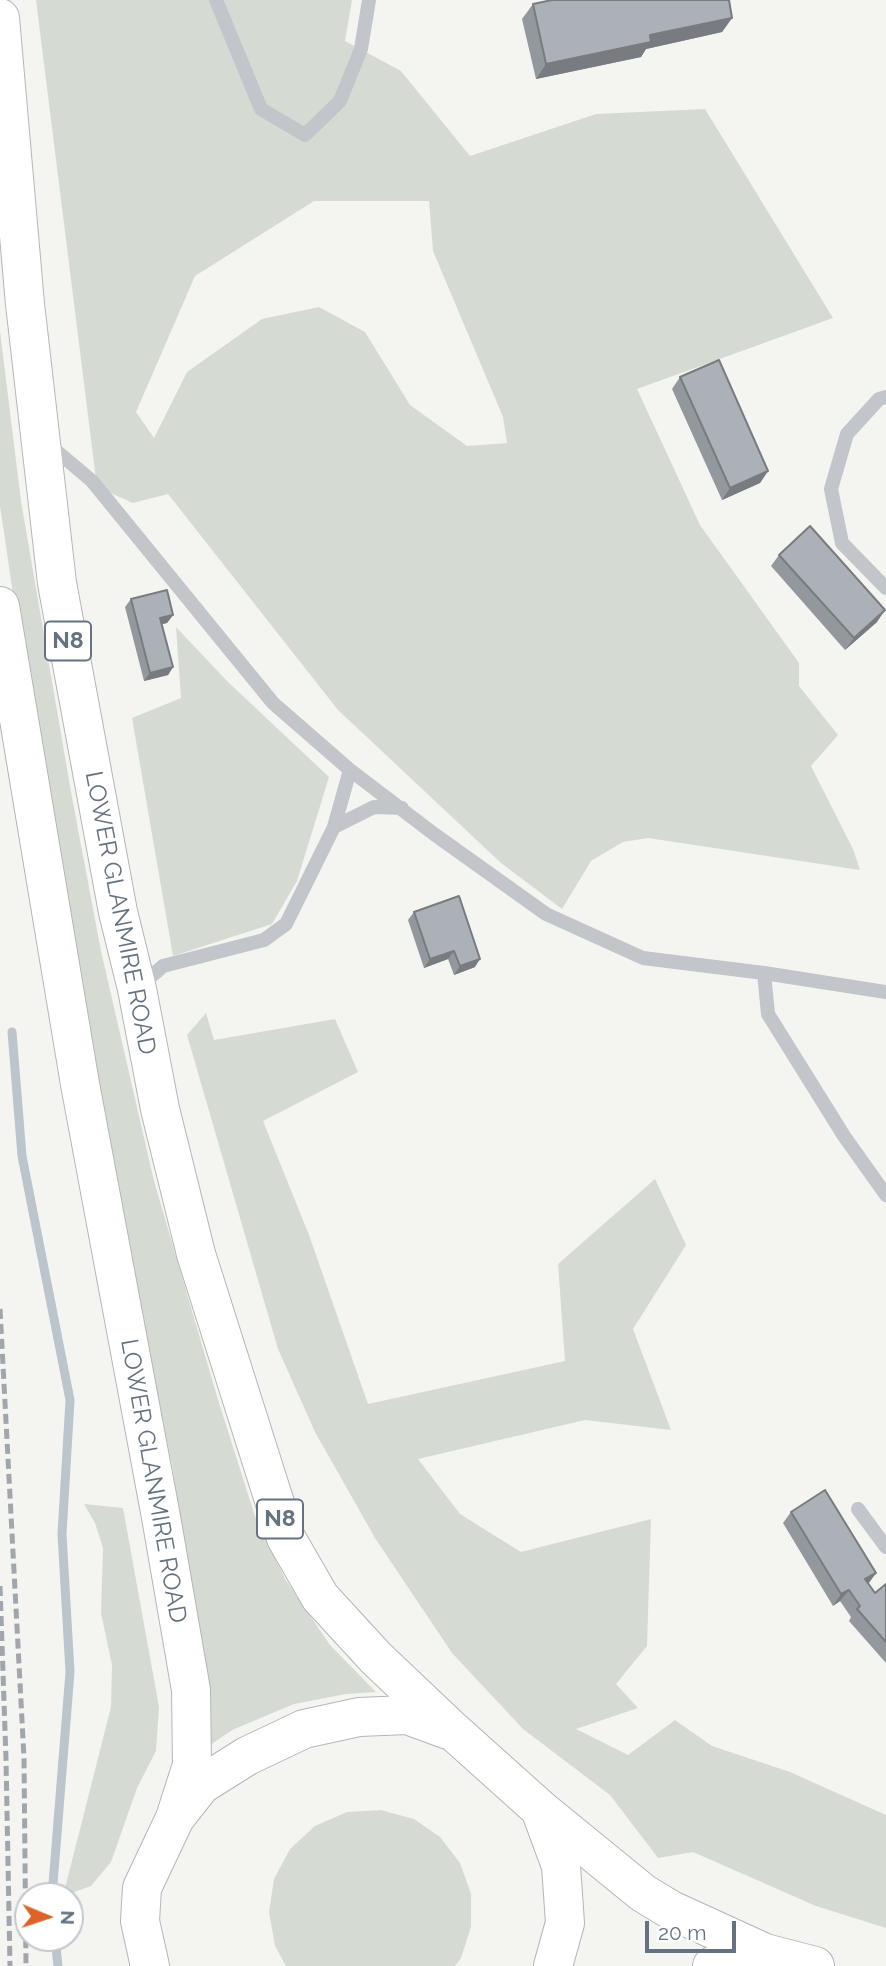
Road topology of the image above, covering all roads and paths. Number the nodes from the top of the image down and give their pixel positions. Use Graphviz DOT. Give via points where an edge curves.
graph roads {
  1 [pos="216,0"];
  2 [pos="369,0"];
  3 [pos="0,18"];
  4 [pos="886,397"];
  5 [pos="40,438"];
  6 [pos="886,588"];
  7 [pos="0,606"];
  8 [pos="350,770"];
  9 [pos="402,808"];
  10 [pos="334,827"];
  11 [pos="764,973"];
  12 [pos="136,989"];
  13 [pos="886,992"];
  14 [pos="886,1195"];
  15 [pos="858,1509"];
  16 [pos="886,1547"];
  17 [pos="453,1731"];
  18 [pos="540,1809"];
  19 [pos="175,1818"];
  20 [pos="765,1953"];
  21 [pos="150,1966"];
  22 [pos="552,1966"];
  23 [pos="712,1966"];
  24 [pos="815,1966"];
  1 -- 2 [label="lane" via="261,109 305,135 340,101 361,49"];
  3 -- 5 [label="main road, LOWER GLANMIRE ROAD / N8"];
  4 -- 6 [label="lane" via="848,434 831,489 842,542"];
  5 -- 8 [label="lane" via="92,481 274,704"];
  5 -- 12 [label="main road, LOWER GLANMIRE ROAD / N8" via="57,583"];
  7 -- 19 [label="main road, LOWER GLANMIRE ROAD / N8" via="80,1084 191,1690 191,1765"];
  8 -- 9 [label="lane"];
  8 -- 10 [label="lane"];
  9 -- 10 [label="lane" via="374,807"];
  9 -- 11 [label="lane" via="546,914 643,958"];
  10 -- 12 [label="lane" via="286,924 264,940 163,966"];
  11 -- 13 [label="lane"];
  11 -- 14 [label="lane" via="768,1014"];
  12 -- 17 [label="main road, LOWER GLANMIRE ROAD / N8" via="196,1254 286,1538 320,1597"];
  15 -- 16 [label="lane"];
  17 -- 18 [label="main road, N8"];
  17 -- 19 [label="main road, N8" via="407,1715 359,1717 304,1729 247,1756 201,1785"];
  18 -- 20 [label="main road" via="643,1893"];
  18 -- 22 [label="main road, N8" via="561,1866 565,1923"];
  19 -- 21 [label="main road, N8" via="142,1888 140,1921"];
  20 -- 23 [label="main road"];
  20 -- 24 [label="main road"];
}
